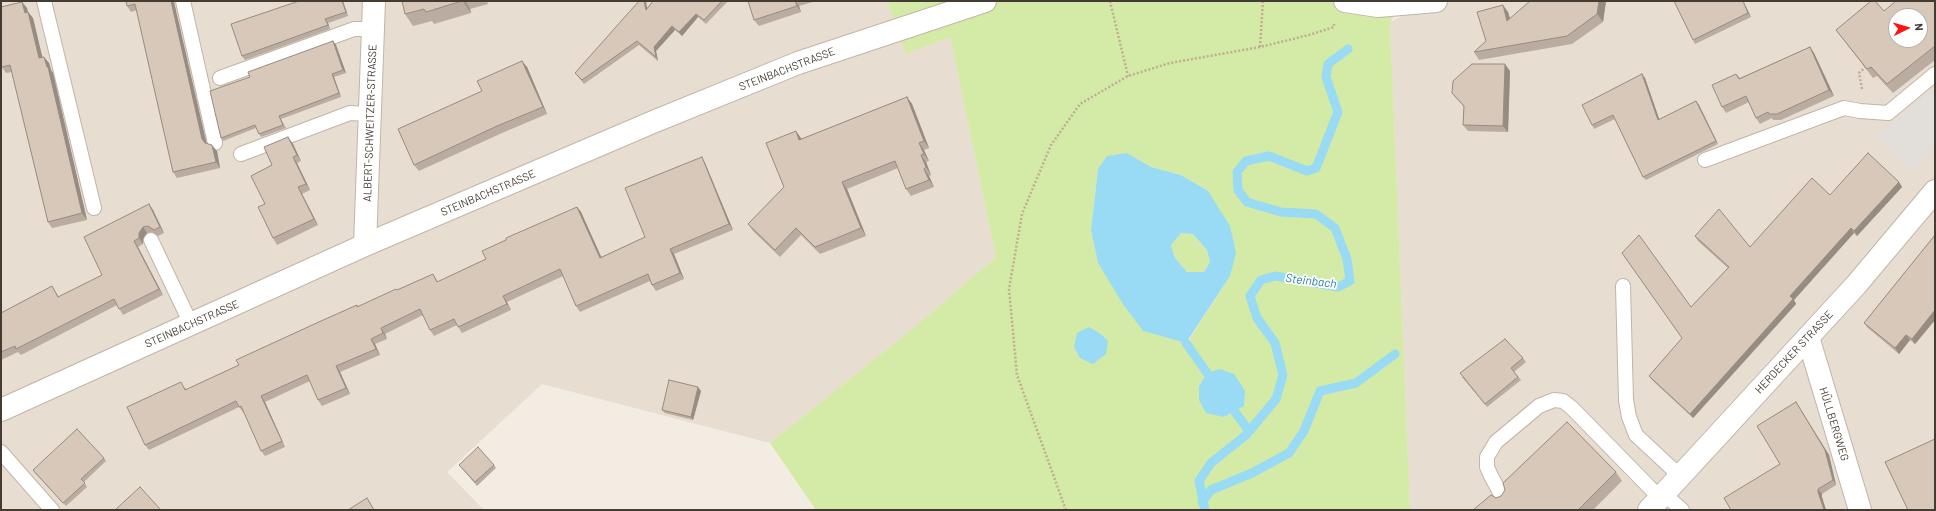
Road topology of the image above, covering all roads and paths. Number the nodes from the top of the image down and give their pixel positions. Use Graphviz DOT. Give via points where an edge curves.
graph roads {
  1 [pos="44,1"];
  2 [pos="183,1"];
  3 [pos="374,1"];
  4 [pos="985,1"];
  5 [pos="1110,1"];
  6 [pos="1263,1"];
  7 [pos="1345,1"];
  8 [pos="1436,1"];
  9 [pos="1335,21"];
  10 [pos="373,29"];
  11 [pos="1260,47"];
  12 [pos="1868,64"];
  13 [pos="1935,74"];
  14 [pos="1128,76"];
  15 [pos="220,78"];
  16 [pos="1863,90"];
  17 [pos="371,114"];
  18 [pos="215,143"];
  19 [pos="242,154"];
  20 [pos="1705,160"];
  21 [pos="1935,191"];
  22 [pos="94,208"];
  23 [pos="152,240"];
  24 [pos="365,246"];
  25 [pos="1623,286"];
  26 [pos="191,324"];
  27 [pos="1808,337"];
  28 [pos="1,410"];
  29 [pos="1,452"];
  30 [pos="1680,476"];
  31 [pos="1503,498"];
  32 [pos="1657,500"];
  33 [pos="52,510"];
  34 [pos="1066,510"];
  35 [pos="1682,510"];
  36 [pos="1860,510"];
  1 -- 22 [label="lane"];
  2 -- 18 [label="lane"];
  3 -- 10 [label="street, ALBERT-SCHWEITZER-STRASSE"];
  4 -- 24 [label="street, STEINBACHSTRASSE" via="798,63 653,122"];
  5 -- 14 [label="path"];
  6 -- 11 [label="path"];
  7 -- 8 [label="street" via="1378,6"];
  9 -- 11 [label="path" via="1334,27 1309,36"];
  10 -- 15 [label="lane" via="354,29"];
  10 -- 17 [label="street, ALBERT-SCHWEITZER-STRASSE"];
  11 -- 14 [label="path" via="1170,63"];
  12 -- 16 [label="path" via="1859,73"];
  13 -- 20 [label="lane" via="1900,110 1888,112 1844,108"];
  14 -- 34 [label="path" via="1080,104 1051,145 1022,214 1009,289 1017,375"];
  17 -- 19 [label="lane" via="350,113"];
  17 -- 24 [label="street, ALBERT-SCHWEITZER-STRASSE"];
  21 -- 27 [label="street, HERDECKER STRASSE" via="1856,285"];
  23 -- 26 [label="lane"];
  24 -- 26 [label="street, STEINBACHSTRASSE"];
  25 -- 30 [label="lane" via="1628,417 1636,435"];
  26 -- 28 [label="street, STEINBACHSTRASSE"];
  27 -- 30 [label="street, HERDECKER STRASSE"];
  27 -- 36 [label="street, HÜLLBERGWEG"];
  29 -- 33 [label="lane"];
  30 -- 32 [label="street, HERDECKER STRASSE"];
  31 -- 32 [label="lane" via="1487,467 1487,457 1496,442 1539,406 1554,400 1563,401 1572,408"];
  32 -- 35 [label="lane"];
}
